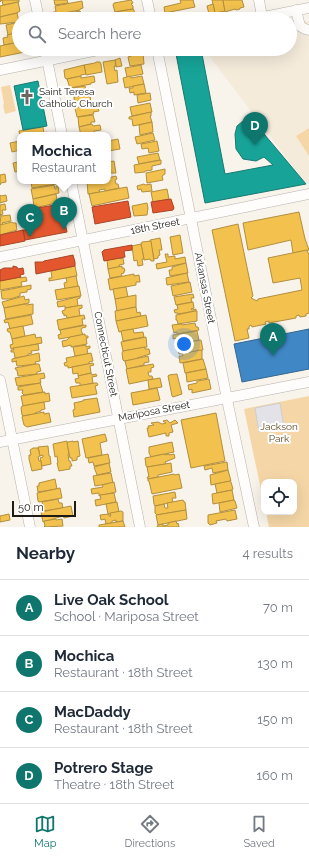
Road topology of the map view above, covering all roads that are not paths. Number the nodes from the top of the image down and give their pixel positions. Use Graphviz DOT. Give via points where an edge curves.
graph roads {
  1 [pos="35,0"];
  2 [pos="147,0"];
  3 [pos="259,0"];
  4 [pos="309,8"];
  5 [pos="296,10"];
  6 [pos="38,12"];
  7 [pos="150,12"];
  8 [pos="258,12"];
  9 [pos="286,12"];
  10 [pos="297,14"];
  11 [pos="309,30"];
  12 [pos="46,56"];
  13 [pos="68,56"];
  14 [pos="158,56"];
  15 [pos="47,60"];
  16 [pos="0,70"];
  17 [pos="61,132"];
  18 [pos="72,184"];
  19 [pos="309,194"];
  20 [pos="191,218"];
  21 [pos="83,240"];
  22 [pos="0,257"];
  23 [pos="0,380"];
  24 [pos="309,382"];
  25 [pos="226,398"];
  26 [pos="118,418"];
  27 [pos="12,440"];
  28 [pos="0,442"];
  29 [pos="30,527"];
  30 [pos="140,527"];
  31 [pos="254,527"];
  1 -- 6 [label="street"];
  2 -- 7 [label="street"];
  3 -- 8 [label="street"];
  4 -- 5 [label="street"];
  5 -- 9 [label="street"];
  10 -- 11 [label="street" via="300,26"];
  12 -- 15 [label="street"];
  13 -- 15 [label="street"];
  14 -- 20 [label="street, Arkansas Street"];
  15 -- 16 [label="street"];
  15 -- 17 [label="street"];
  18 -- 21 [label="street, Connecticut Street"];
  19 -- 20 [label="street, 18th Street"];
  20 -- 21 [label="street, 18th Street"];
  20 -- 25 [label="street, Arkansas Street"];
  21 -- 22 [label="street, 18th Street"];
  21 -- 26 [label="street, Connecticut Street"];
  23 -- 27 [label="street"];
  24 -- 25 [label="street, Mariposa Street"];
  25 -- 26 [label="street, Mariposa Street"];
  25 -- 31 [label="street, Arkansas Street"];
  26 -- 27 [label="street, Mariposa Street"];
  26 -- 30 [label="street, Connecticut Street"];
  27 -- 28 [label="street, Mariposa Street"];
  27 -- 29 [label="street"];
}
